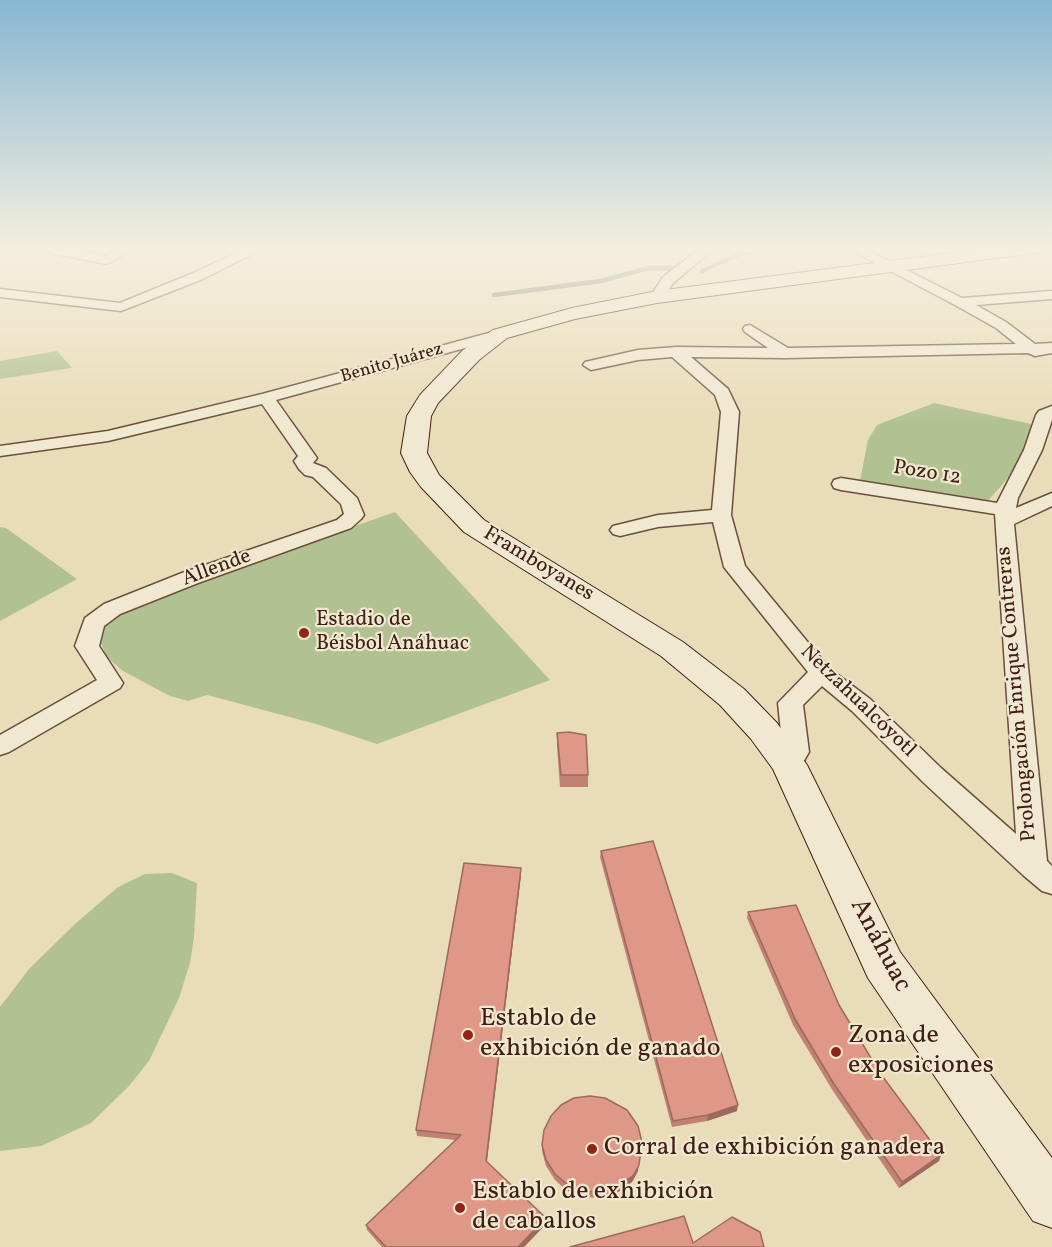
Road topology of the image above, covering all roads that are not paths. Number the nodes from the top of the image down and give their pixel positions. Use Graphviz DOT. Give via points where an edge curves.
graph roads {
  1 [pos="611,306"];
  2 [pos="967,306"];
  3 [pos="750,329"];
  4 [pos="500,333"];
  5 [pos="1052,348"];
  6 [pos="1032,349"];
  7 [pos="676,352"];
  8 [pos="785,353"];
  9 [pos="1052,361"];
  10 [pos="591,365"];
  11 [pos="266,398"];
  12 [pos="1052,411"];
  13 [pos="0,451"];
  14 [pos="841,484"];
  15 [pos="1052,499"];
  16 [pos="721,515"];
  17 [pos="1005,516"];
  18 [pos="620,530"];
  19 [pos="821,673"];
  20 [pos="0,746"];
  21 [pos="789,765"];
  22 [pos="1042,875"];
  23 [pos="1052,1202"];
  1 -- 4 [label="street, Benito Juárez"];
  2 -- 6 [label="street"];
  3 -- 8 [label="street"];
  4 -- 11 [label="street, Benito Juárez"];
  4 -- 21 [label="street, Framboyanes" via="443,382 419,416 414,453 423,472 474,526 585,592 696,667 732,697"];
  5 -- 6 [label="street"];
  6 -- 8 [label="street"];
  6 -- 9 [label="street"];
  7 -- 8 [label="street"];
  7 -- 10 [label="street"];
  7 -- 16 [label="street, Netzahualcóyotl" via="722,393 730,412"];
  11 -- 13 [label="street, Benito Juárez" via="108,436"];
  11 -- 20 [label="street, Allende" via="313,465 350,502 354,515 344,524 112,609 93,623 87,646 111,683"];
  12 -- 17 [label="street" via="1045,415 1033,450 1008,498"];
  14 -- 17 [label="street, Pozo 12"];
  15 -- 17 [label="street"];
  16 -- 18 [label="street" via="658,521"];
  16 -- 19 [label="street, Netzahualcóyotl" via="735,567"];
  17 -- 22 [label="street, Prolongación Enrique Contreras"];
  19 -- 21 [label="street" via="790,703 796,752"];
  19 -- 22 [label="street, Netzahualcóyotl" via="861,705"];
  21 -- 23 [label="street, Anáhuac" via="884,965"];
}
